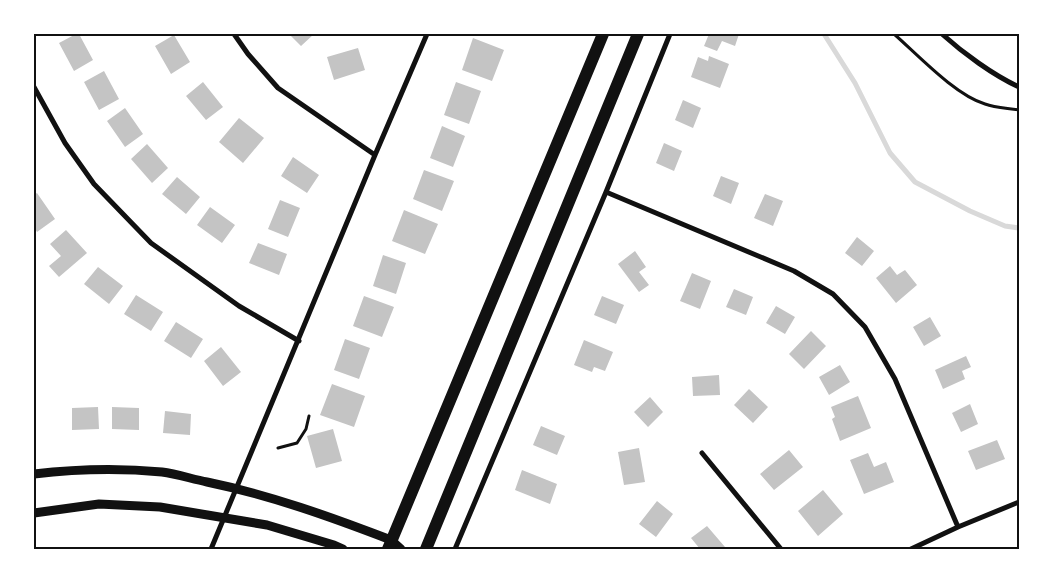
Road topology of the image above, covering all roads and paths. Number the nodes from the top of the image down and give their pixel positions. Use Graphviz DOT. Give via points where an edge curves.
graph roads {
  1 [pos="234,34"];
  2 [pos="427,34"];
  3 [pos="603,34"];
  4 [pos="638,34"];
  5 [pos="670,34"];
  6 [pos="894,34"];
  7 [pos="942,34"];
  8 [pos="34,87"];
  9 [pos="1019,87"];
  10 [pos="1019,110"];
  11 [pos="375,155"];
  12 [pos="606,192"];
  13 [pos="299,341"];
  14 [pos="309,416"];
  15 [pos="278,448"];
  16 [pos="702,453"];
  17 [pos="34,474"];
  18 [pos="237,488"];
  19 [pos="1019,502"];
  20 [pos="34,513"];
  21 [pos="224,519"];
  22 [pos="958,527"];
  23 [pos="389,545"];
  24 [pos="211,549"];
  25 [pos="343,549"];
  26 [pos="401,549"];
  27 [pos="426,549"];
  28 [pos="456,549"];
  29 [pos="781,549"];
  30 [pos="911,549"];
  1 -- 11 [label="street" via="278,88"];
  2 -- 11 [label="street"];
  3 -- 23 [label="main road"];
  4 -- 27 [label="main road"];
  5 -- 12 [label="street"];
  6 -- 10 [label="path" via="965,94 984,104"];
  7 -- 9 [label="street"];
  8 -- 13 [label="street" via="65,143 94,184 151,243 239,306"];
  11 -- 13 [label="street"];
  12 -- 22 [label="street" via="794,270 833,294 865,327 895,380"];
  12 -- 28 [label="street"];
  13 -- 18 [label="street"];
  14 -- 15 [label="path" via="297,444"];
  16 -- 29 [label="street"];
  17 -- 18 [label="street" via="105,470 164,472"];
  18 -- 21 [label="street"];
  18 -- 23 [label="street" via="294,504"];
  19 -- 22 [label="street"];
  20 -- 21 [label="street" via="100,504 160,507"];
  21 -- 24 [label="street"];
  21 -- 25 [label="street" via="267,525"];
  22 -- 30 [label="street"];
  23 -- 26 [label="street"];
}
